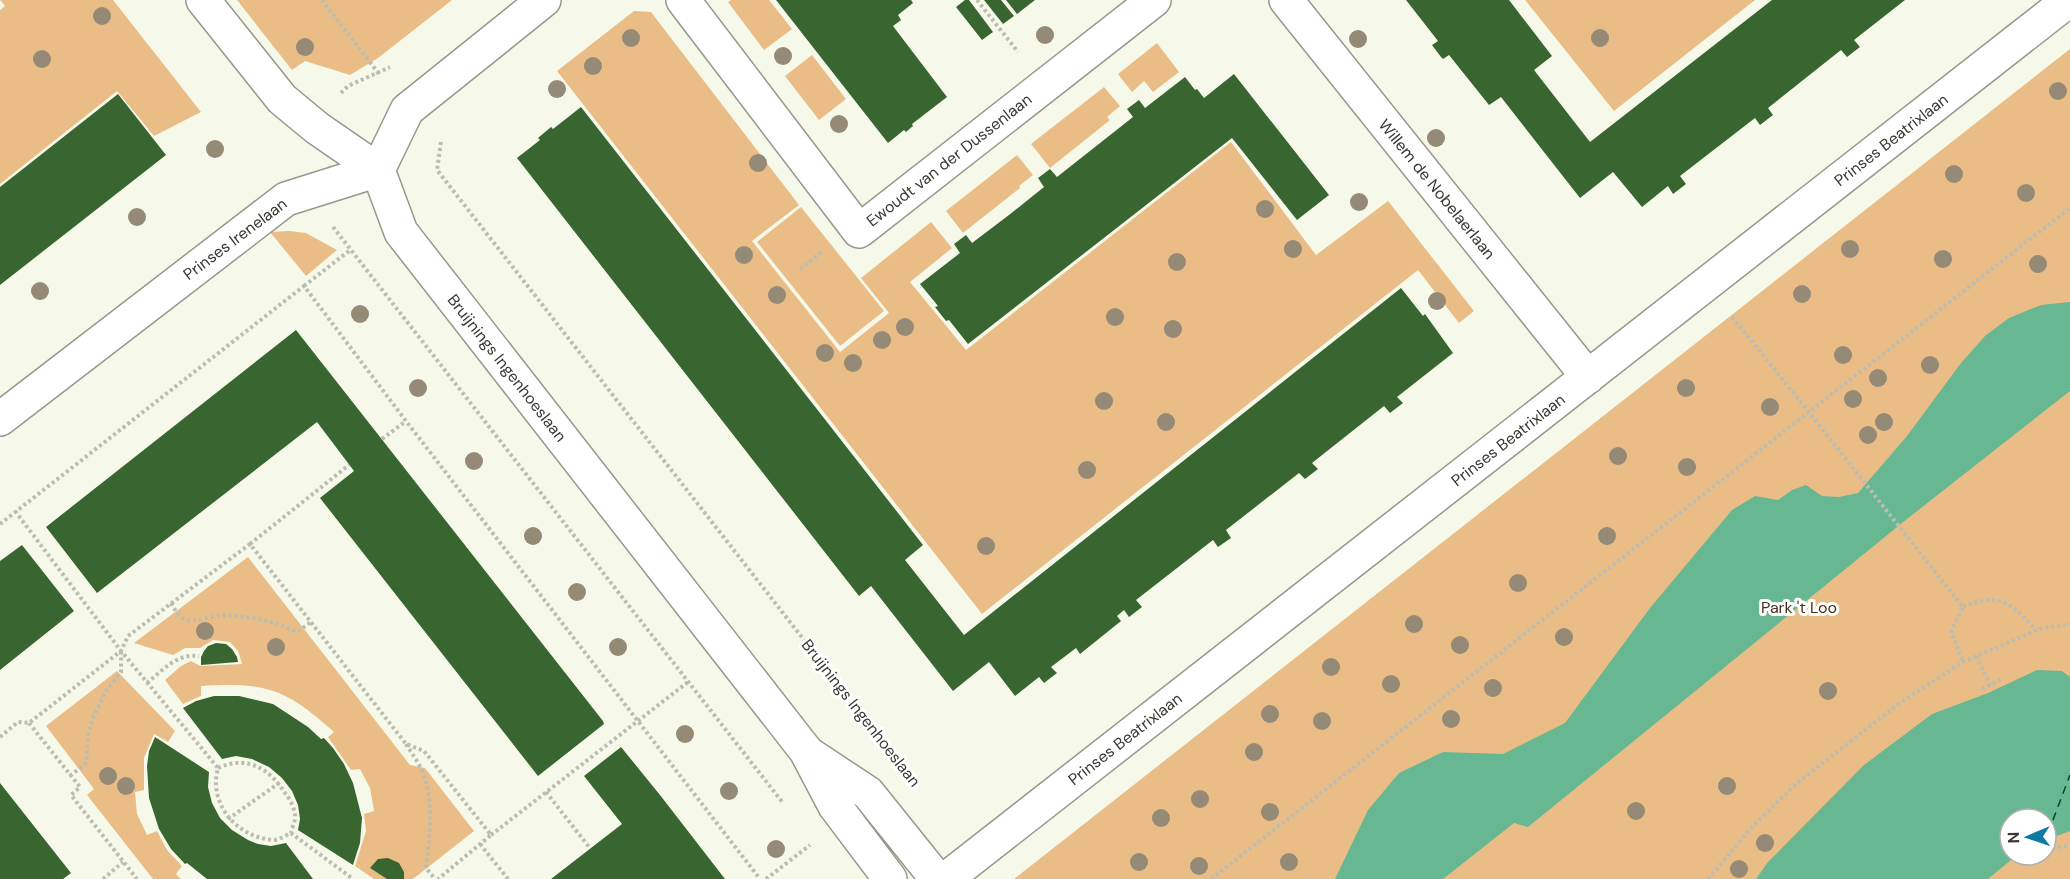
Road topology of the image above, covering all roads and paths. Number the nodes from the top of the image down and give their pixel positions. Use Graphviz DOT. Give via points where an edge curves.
graph roads {
  1 [pos="203,0"];
  2 [pos="322,0"];
  3 [pos="544,0"];
  4 [pos="683,0"];
  5 [pos="977,0"];
  6 [pos="1154,0"];
  7 [pos="1286,0"];
  8 [pos="2070,0"];
  9 [pos="1044,86"];
  10 [pos="407,110"];
  11 [pos="378,170"];
  12 [pos="437,170"];
  13 [pos="315,190"];
  14 [pos="2070,208"];
  15 [pos="349,251"];
  16 [pos="1706,285"];
  17 [pos="304,286"];
  18 [pos="1588,377"];
  19 [pos="1810,411"];
  20 [pos="0,418"];
  21 [pos="406,421"];
  22 [pos="382,440"];
  23 [pos="349,465"];
  24 [pos="15,512"];
  25 [pos="0,524"];
  26 [pos="249,544"];
  27 [pos="171,603"];
  28 [pos="1964,608"];
  29 [pos="311,622"];
  30 [pos="2070,625"];
  31 [pos="2033,627"];
  32 [pos="121,651"];
  33 [pos="199,656"];
  34 [pos="1976,656"];
  35 [pos="1963,662"];
  36 [pos="2002,679"];
  37 [pos="688,682"];
  38 [pos="147,683"];
  39 [pos="1990,685"];
  40 [pos="1982,689"];
  41 [pos="638,720"];
  42 [pos="29,723"];
  43 [pos="0,737"];
  44 [pos="406,744"];
  45 [pos="806,751"];
  46 [pos="899,762"];
  47 [pos="218,768"];
  48 [pos="70,776"];
  49 [pos="279,783"];
  50 [pos="546,792"];
  51 [pos="784,804"];
  52 [pos="228,819"];
  53 [pos="291,833"];
  54 [pos="491,835"];
  55 [pos="480,844"];
  56 [pos="589,847"];
  57 [pos="123,862"];
  58 [pos="103,879"];
  59 [pos="137,879"];
  60 [pos="353,879"];
  61 [pos="437,879"];
  62 [pos="508,879"];
  63 [pos="760,879"];
  64 [pos="890,879"];
  65 [pos="937,879"];
  66 [pos="946,879"];
  67 [pos="1211,879"];
  68 [pos="1708,879"];
  1 -- 11 [label="street" via="282,99"];
  2 -- 10 [label="path"];
  3 -- 10 [label="street"];
  4 -- 9 [label="street, Ewoudt van der Dussenlaan" via="859,231"];
  5 -- 9 [label="path"];
  6 -- 9 [label="street, Ewoudt van der Dussenlaan"];
  7 -- 18 [label="street, Willem de Nobelaerlaan"];
  8 -- 16 [label="street, Prinses Beatrixlaan"];
  10 -- 11 [label="street"];
  11 -- 13 [label="street, Prinses Irenelaan"];
  11 -- 45 [label="street, Bruijnings Ingenhoeslaan" via="401,232"];
  12 -- 46 [label="path, Bruijnings Ingenhoeslaan"];
  13 -- 15 [label="path" via="328,221"];
  13 -- 20 [label="street, Prinses Irenelaan" via="286,199"];
  14 -- 19 [label="path"];
  15 -- 17 [label="path"];
  15 -- 37 [label="path"];
  16 -- 18 [label="street, Prinses Beatrixlaan"];
  16 -- 19 [label="path"];
  17 -- 21 [label="path"];
  17 -- 24 [label="path"];
  18 -- 66 [label="street, Prinses Beatrixlaan"];
  19 -- 28 [label="path"];
  19 -- 67 [label="path"];
  21 -- 22 [label="path"];
  21 -- 41 [label="path"];
  23 -- 26 [label="path"];
  24 -- 25 [label="path"];
  24 -- 32 [label="path"];
  26 -- 27 [label="path"];
  26 -- 29 [label="path"];
  27 -- 29 [label="path" via="180,617 191,621 243,616 297,632"];
  27 -- 32 [label="path" via="128,636"];
  28 -- 31 [label="path" via="1983,599 2008,602"];
  28 -- 35 [label="path" via="1951,632"];
  29 -- 44 [label="path"];
  30 -- 34 [label="path" via="2042,628"];
  32 -- 38 [label="path"];
  32 -- 42 [label="path"];
  32 -- 48 [label="path" via="121,672 93,718 86,763"];
  33 -- 38 [label="path" via="176,659"];
  34 -- 35 [label="path"];
  34 -- 39 [label="path"];
  35 -- 68 [label="path" via="1901,702 1797,783 1752,827"];
  36 -- 39 [label="path"];
  37 -- 41 [label="path"];
  37 -- 51 [label="path"];
  38 -- 47 [label="path"];
  39 -- 40 [label="path"];
  41 -- 50 [label="path"];
  41 -- 63 [label="path"];
  42 -- 43 [label="path" via="18,722"];
  42 -- 48 [label="path"];
  44 -- 54 [label="path" via="424,751"];
  44 -- 61 [label="path" via="427,786 430,827 426,867"];
  45 -- 64 [label="street, Bruijnings Ingenhoeslaan" via="835,806"];
  45 -- 65 [label="street, Bruijnings Ingenhoeslaan" via="868,794"];
  47 -- 49 [label="path" via="230,763 262,767"];
  47 -- 52 [label="path" via="214,782 217,798"];
  48 -- 57 [label="path" via="80,787 71,795"];
  49 -- 52 [label="path"];
  49 -- 53 [label="path" via="295,816"];
  50 -- 54 [label="path"];
  50 -- 56 [label="path"];
  52 -- 53 [label="path" via="248,833 275,840"];
  53 -- 60 [label="path"];
  54 -- 55 [label="path"];
  55 -- 61 [label="path"];
  55 -- 62 [label="path"];
  57 -- 58 [label="path"];
  57 -- 59 [label="path"];
}
